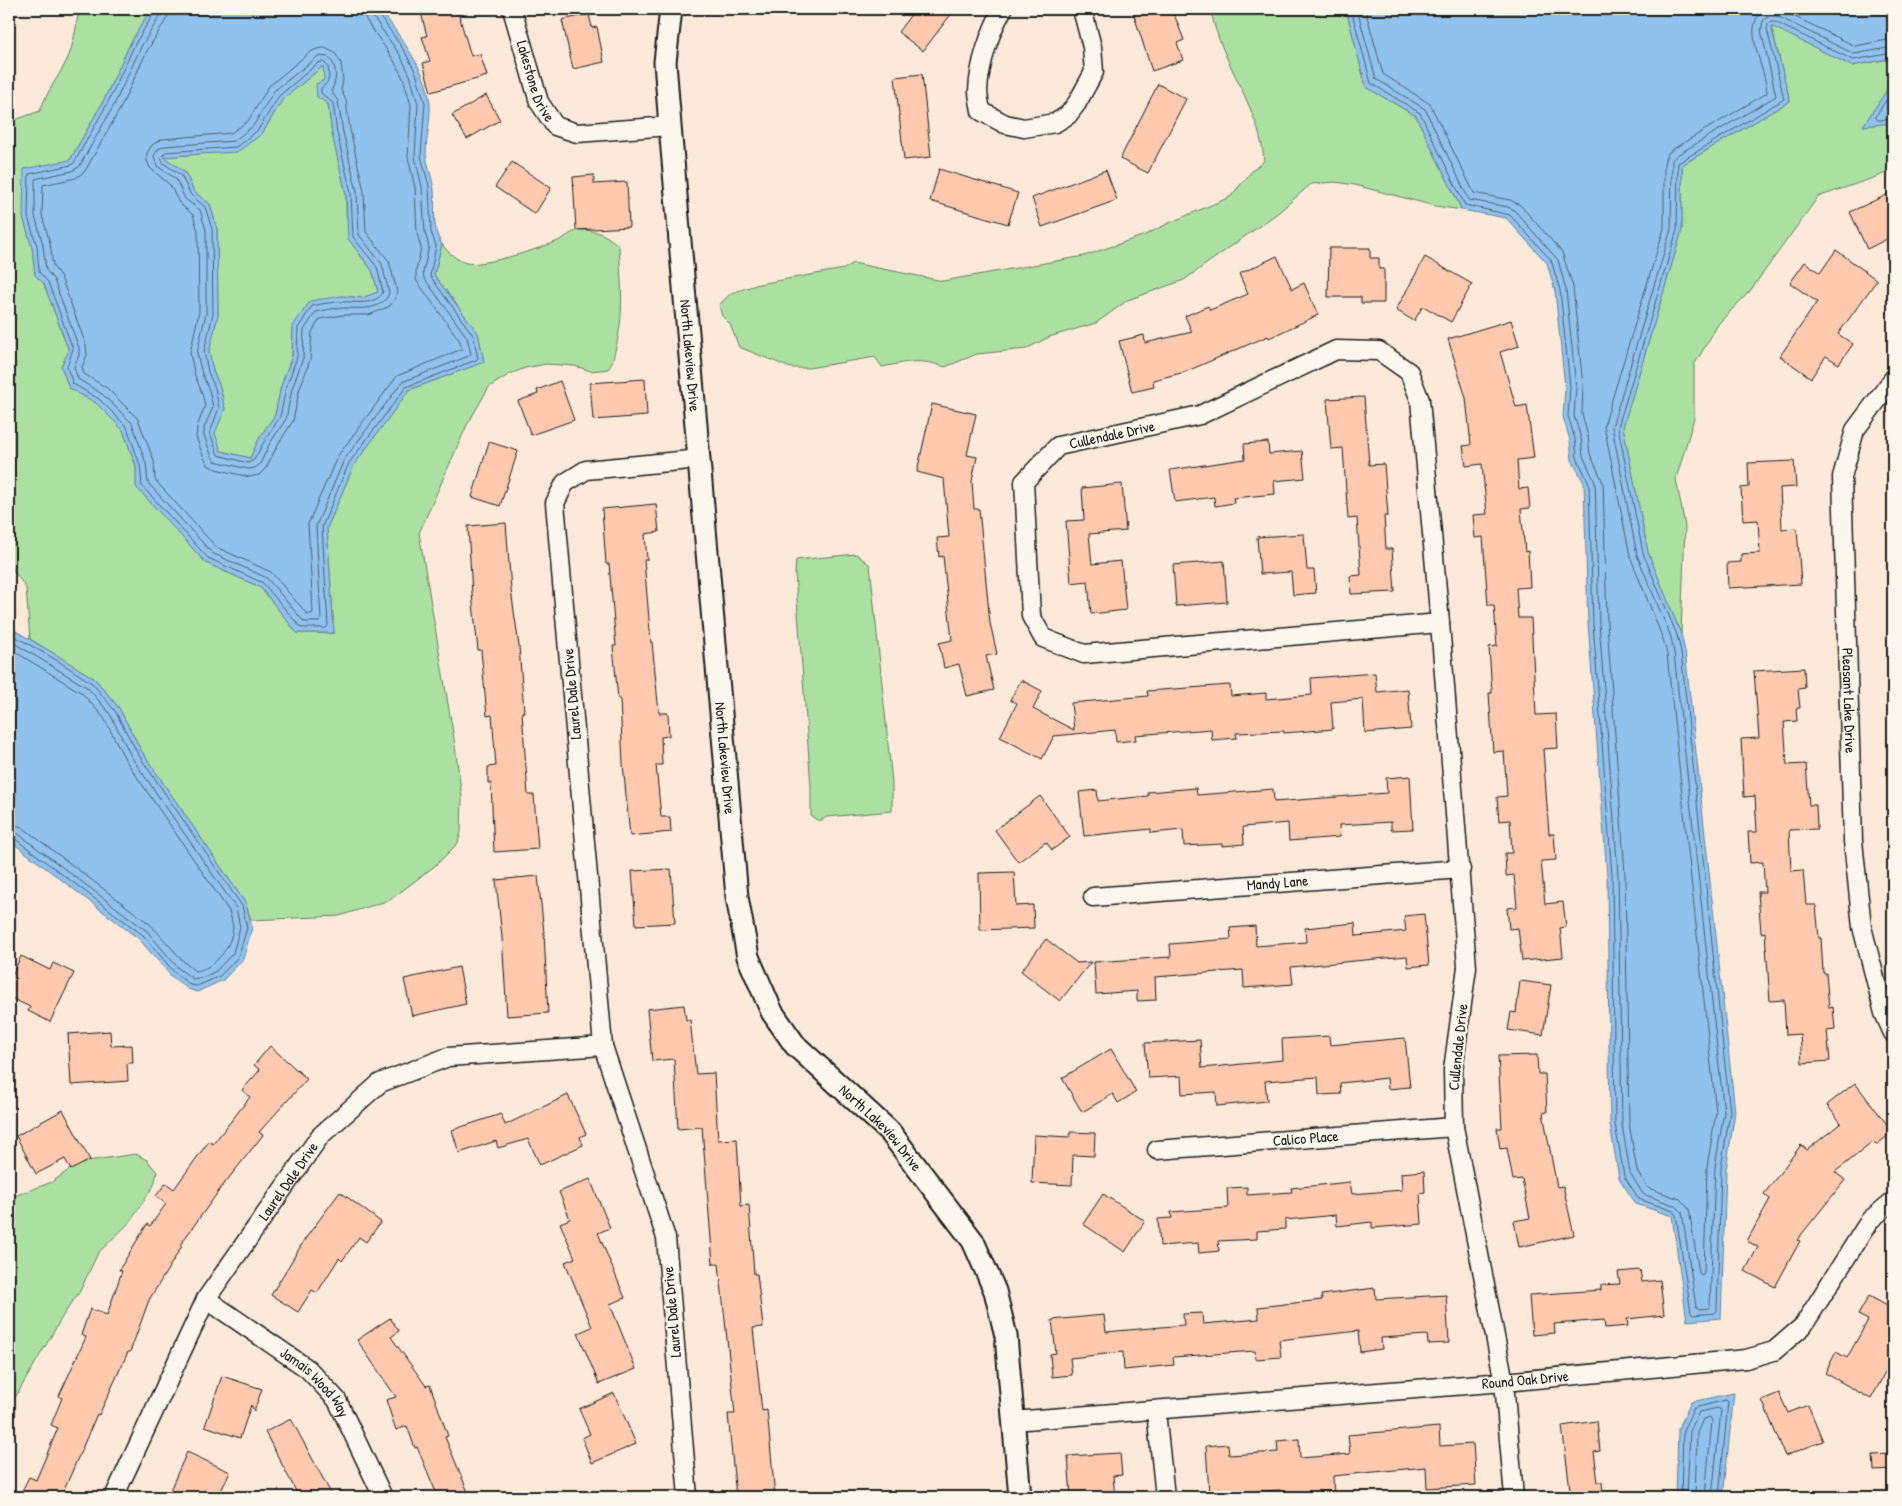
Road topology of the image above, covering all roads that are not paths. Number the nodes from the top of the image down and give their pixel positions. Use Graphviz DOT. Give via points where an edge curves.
graph roads {
  1 [pos="512,9"];
  2 [pos="671,9"];
  3 [pos="1003,9"];
  4 [pos="1082,9"];
  5 [pos="670,126"];
  6 [pos="1893,379"];
  7 [pos="700,460"];
  8 [pos="1440,623"];
  9 [pos="1461,869"];
  10 [pos="1093,897"];
  11 [pos="1893,1033"];
  12 [pos="603,1046"];
  13 [pos="1454,1127"];
  14 [pos="1157,1150"];
  15 [pos="1893,1201"];
  16 [pos="206,1299"];
  17 [pos="1504,1382"];
  18 [pos="1156,1411"];
  19 [pos="1014,1421"];
  20 [pos="114,1497"];
  21 [pos="383,1497"];
  22 [pos="688,1497"];
  23 [pos="1020,1497"];
  24 [pos="1165,1497"];
  25 [pos="1514,1497"];
  1 -- 5 [label="street, Lakestone Drive" via="540,102 555,126 577,133"];
  2 -- 5 [label="street, North Lakeview Drive" via="665,62"];
  3 -- 4 [label="street" via="985,53 978,91 981,111 1005,124 1024,128 1055,123 1068,116 1094,72 1092,47"];
  5 -- 7 [label="street, North Lakeview Drive"];
  6 -- 11 [label="street, Pleasant Lake Drive" via="1855,430 1842,477 1853,841 1862,927 1884,1012"];
  7 -- 12 [label="street, Laurel Dale Drive" via="586,470 565,483 555,503"];
  7 -- 19 [label="street, North Lakeview Drive" via="737,897 748,957 772,1012 795,1046 890,1132 973,1241 995,1291 1006,1336"];
  8 -- 8 [label="street, Cullendale Drive" via="1420,400 1409,372 1379,351 1336,350 1200,416 1058,446 1024,482 1031,616 1044,638 1084,654"];
  8 -- 9 [label="street, Cullendale Drive"];
  9 -- 10 [label="street, Mandy Lane"];
  9 -- 13 [label="street, Cullendale Drive" via="1467,967 1453,1070"];
  12 -- 16 [label="street, Laurel Dale Drive" via="448,1057 380,1083 320,1136"];
  12 -- 22 [label="street, Laurel Dale Drive" via="666,1238"];
  13 -- 14 [label="street, Calico Place"];
  13 -- 17 [label="street, Cullendale Drive"];
  15 -- 17 [label="street, Round Oak Drive" via="1870,1220 1803,1326 1774,1351 1746,1360"];
  16 -- 20 [label="street, Laurel Dale Drive"];
  16 -- 21 [label="street, Jamais Wood Way" via="308,1369 337,1400"];
  17 -- 18 [label="street, Round Oak Drive"];
  17 -- 25 [label="street, Cullendale Drive"];
  18 -- 19 [label="street, Round Oak Drive"];
  18 -- 24 [label="street"];
  19 -- 23 [label="street, North Lakeview Drive"];
}
